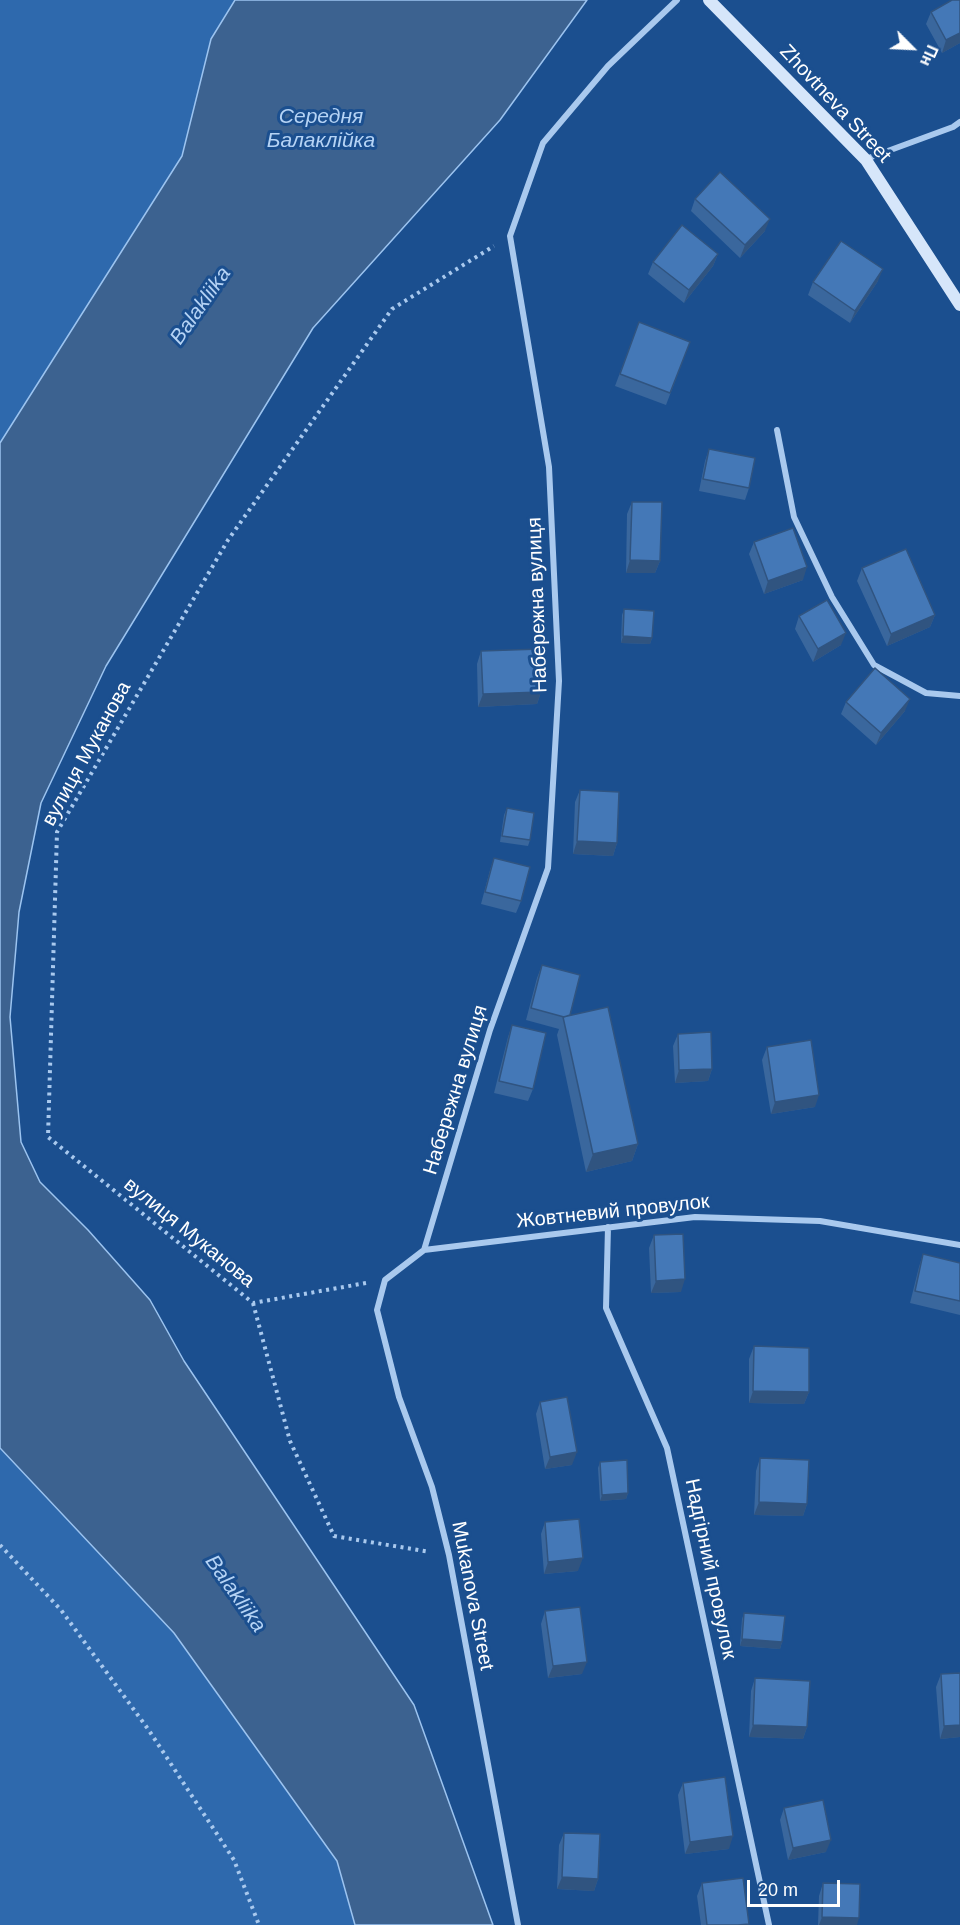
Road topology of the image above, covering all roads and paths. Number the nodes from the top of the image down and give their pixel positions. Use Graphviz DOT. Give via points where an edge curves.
graph roads {
  1 [pos="677,0"];
  2 [pos="709,0"];
  3 [pos="960,122"];
  4 [pos="866,160"];
  5 [pos="510,236"];
  6 [pos="960,305"];
  7 [pos="777,430"];
  8 [pos="960,696"];
  9 [pos="608,1227"];
  10 [pos="960,1245"];
  11 [pos="424,1250"];
  12 [pos="385,1280"];
  13 [pos="253,1303"];
  14 [pos="0,1545"];
  15 [pos="449,1555"];
  16 [pos="259,1925"];
  17 [pos="518,1925"];
  18 [pos="769,1925"];
  1 -- 5 [label="street, Набережна вулиця" via="608,66 543,143"];
  2 -- 4 [label="street, Zhovtneva Street"];
  3 -- 4 [label="street"];
  4 -- 6 [label="street, Zhovtneva Street"];
  5 -- 11 [label="street, Набережна вулиця" via="549,467 559,681 548,868 490,1030"];
  5 -- 13 [label="path, вулиця Муканова" via="392,309 228,540 57,832 48,1137"];
  7 -- 8 [label="street" via="794,518 832,597 874,665 926,693"];
  9 -- 10 [label="street, Жовтневий провулок" via="695,1217 820,1221"];
  9 -- 11 [label="street, Жовтневий провулок"];
  9 -- 18 [label="street, Надгірний провулок" via="606,1308 667,1448"];
  11 -- 12 [label="street"];
  12 -- 13 [label="path, вулиця Муканова"];
  12 -- 15 [label="street, Mukanova Street" via="377,1310 399,1397 432,1487"];
  13 -- 15 [label="path" via="290,1441 334,1536"];
  14 -- 16 [label="path" via="61,1610 148,1729 234,1860"];
  15 -- 17 [label="street, Mukanova Street"];
}
